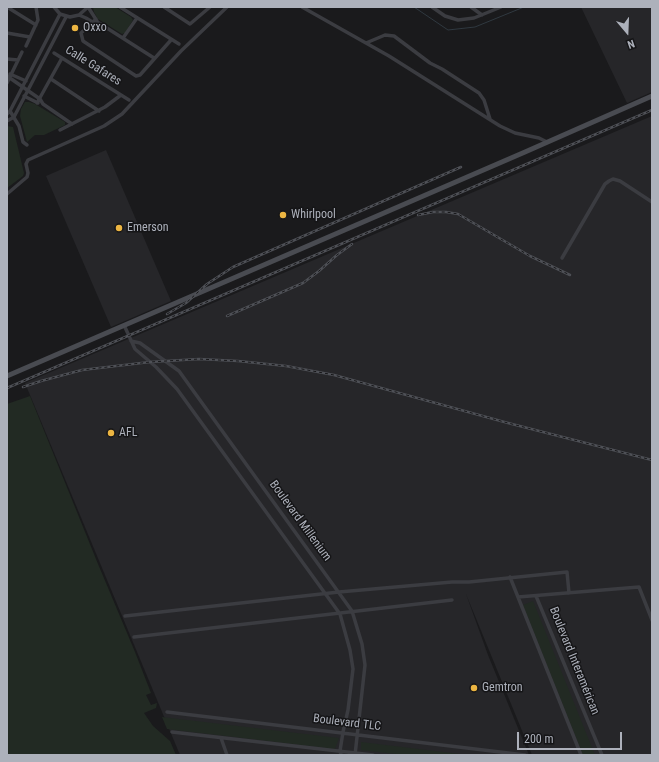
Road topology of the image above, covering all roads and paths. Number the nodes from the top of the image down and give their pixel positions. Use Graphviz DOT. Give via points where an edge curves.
graph roads {
  1 [pos="36,7"];
  2 [pos="54,7"];
  3 [pos="88,7"];
  4 [pos="120,7"];
  5 [pos="164,7"];
  6 [pos="173,7"];
  7 [pos="210,7"];
  8 [pos="227,7"];
  9 [pos="302,7"];
  10 [pos="432,7"];
  11 [pos="471,7"];
  12 [pos="501,7"];
  13 [pos="7,8"];
  14 [pos="169,10"];
  15 [pos="60,14"];
  16 [pos="79,15"];
  17 [pos="482,15"];
  18 [pos="66,17"];
  19 [pos="137,18"];
  20 [pos="95,21"];
  21 [pos="36,25"];
  22 [pos="7,33"];
  23 [pos="30,37"];
  24 [pos="123,38"];
  25 [pos="171,40"];
  26 [pos="366,43"];
  27 [pos="179,44"];
  28 [pos="26,46"];
  29 [pos="22,52"];
  30 [pos="54,53"];
  31 [pos="7,58"];
  32 [pos="62,58"];
  33 [pos="154,58"];
  34 [pos="18,60"];
  35 [pos="9,76"];
  36 [pos="51,79"];
  37 [pos="26,80"];
  38 [pos="7,83"];
  39 [pos="31,83"];
  40 [pos="22,86"];
  41 [pos="27,90"];
  42 [pos="121,95"];
  43 [pos="24,96"];
  44 [pos="652,96"];
  45 [pos="129,100"];
  46 [pos="39,101"];
  47 [pos="99,110"];
  48 [pos="8,112"];
  49 [pos="11,119"];
  50 [pos="490,120"];
  51 [pos="72,124"];
  52 [pos="60,130"];
  53 [pos="547,142"];
  54 [pos="27,145"];
  55 [pos="7,194"];
  56 [pos="652,202"];
  57 [pos="562,258"];
  58 [pos="124,326"];
  59 [pos="131,341"];
  60 [pos="7,376"];
  61 [pos="510,577"];
  62 [pos="339,592"];
  63 [pos="569,593"];
  64 [pos="326,594"];
  65 [pos="536,596"];
  66 [pos="518,597"];
  67 [pos="452,600"];
  68 [pos="352,611"];
  69 [pos="340,614"];
  70 [pos="125,616"];
  71 [pos="652,620"];
  72 [pos="134,637"];
  73 [pos="167,712"];
  74 [pos="172,732"];
  75 [pos="343,732"];
  76 [pos="357,734"];
  77 [pos="221,738"];
  78 [pos="340,753"];
  79 [pos="355,754"];
  80 [pos="227,755"];
  81 [pos="373,755"];
  82 [pos="525,755"];
  83 [pos="581,755"];
  84 [pos="602,755"];
  1 -- 21 [label="street" via="39,18"];
  2 -- 15 [label="street"];
  3 -- 16 [label="street"];
  3 -- 20 [label="street"];
  4 -- 19 [label="street"];
  5 -- 14 [label="street"];
  6 -- 14 [label="street"];
  7 -- 14 [label="street" via="190,24"];
  8 -- 55 [label="street" via="171,61 122,114 104,126 28,160 27,177"];
  9 -- 26 [label="street"];
  10 -- 17 [label="street" via="444,16 458,20"];
  11 -- 17 [label="street"];
  12 -- 17 [label="street"];
  13 -- 21 [label="street"];
  15 -- 18 [label="street"];
  15 -- 37 [label="street"];
  16 -- 18 [label="street"];
  16 -- 20 [label="street"];
  18 -- 39 [label="street"];
  19 -- 24 [label="street"];
  19 -- 25 [label="street"];
  20 -- 24 [label="street"];
  20 -- 33 [label="street" via="81,33 82,41 137,76"];
  21 -- 23 [label="street"];
  22 -- 23 [label="street"];
  23 -- 28 [label="street"];
  24 -- 33 [label="street"];
  25 -- 27 [label="street"];
  25 -- 33 [label="street"];
  26 -- 50 [label="street"];
  26 -- 50 [label="street" via="385,35 394,36 430,64 479,93"];
  29 -- 34 [label="street"];
  30 -- 32 [label="street, Calle Gafares"];
  31 -- 34 [label="street"];
  32 -- 36 [label="street"];
  32 -- 42 [label="street, Calle Gafares"];
  34 -- 35 [label="street"];
  35 -- 37 [label="street"];
  35 -- 38 [label="street"];
  35 -- 40 [label="street"];
  36 -- 46 [label="street"];
  36 -- 47 [label="street"];
  37 -- 39 [label="street"];
  37 -- 40 [label="street"];
  39 -- 41 [label="street"];
  40 -- 41 [label="street"];
  40 -- 48 [label="street"];
  41 -- 43 [label="street"];
  41 -- 46 [label="street"];
  42 -- 45 [label="street, Calle Gafares"];
  42 -- 47 [label="street"];
  43 -- 46 [label="street"];
  43 -- 49 [label="street"];
  44 -- 53 [label="street"];
  46 -- 51 [label="street"];
  47 -- 51 [label="street"];
  48 -- 49 [label="street"];
  49 -- 54 [label="street" via="19,126 23,142"];
  50 -- 53 [label="street" via="508,130 536,136"];
  51 -- 52 [label="street"];
  53 -- 58 [label="street"];
  56 -- 57 [label="street" via="620,181 609,180 604,184"];
  58 -- 59 [label="street, Boulevard Millenium"];
  58 -- 60 [label="street"];
  59 -- 62 [label="street, Boulevard Millenium" via="140,343 177,369"];
  59 -- 64 [label="street, Boulevard Millenium" via="137,351 177,389"];
  61 -- 62 [label="street"];
  61 -- 63 [label="street" via="567,572"];
  61 -- 66 [label="street"];
  62 -- 64 [label="street"];
  62 -- 68 [label="street, Boulevard Millenium"];
  63 -- 65 [label="street"];
  63 -- 71 [label="street" via="639,587"];
  64 -- 69 [label="street, Boulevard Millenium"];
  64 -- 70 [label="street"];
  65 -- 66 [label="street"];
  65 -- 84 [label="street, Boulevard Interamérican"];
  66 -- 83 [label="street"];
  67 -- 68 [label="street"];
  68 -- 69 [label="street"];
  68 -- 76 [label="street, Boulevard Millenium" via="365,665"];
  69 -- 72 [label="street"];
  69 -- 75 [label="street, Boulevard Millenium" via="353,669"];
  73 -- 75 [label="street, Boulevard TLC"];
  74 -- 77 [label="street"];
  75 -- 76 [label="street, Boulevard TLC"];
  75 -- 78 [label="street, Boulevard Millenium"];
  76 -- 79 [label="street, Boulevard Millenium"];
  76 -- 82 [label="street, Boulevard TLC"];
  77 -- 78 [label="street"];
  77 -- 80 [label="street"];
  78 -- 79 [label="street"];
  79 -- 81 [label="street"];
}
